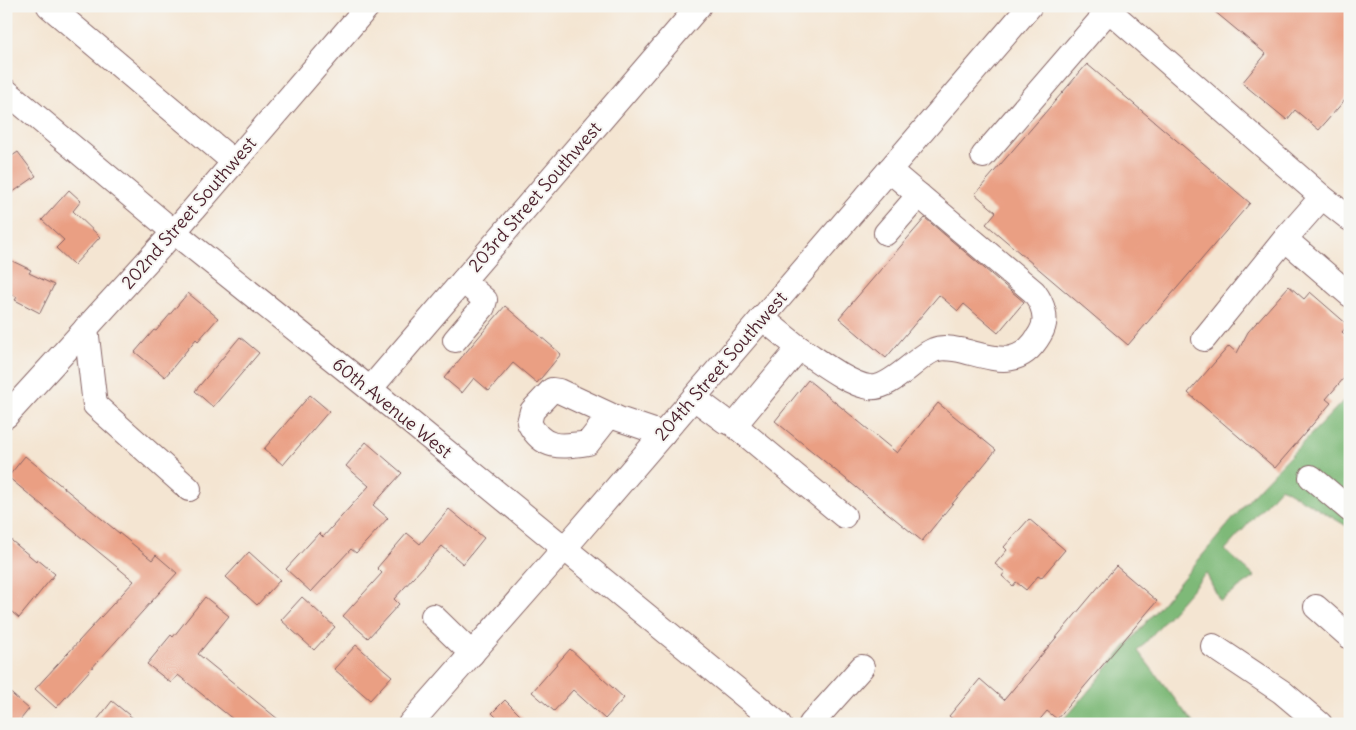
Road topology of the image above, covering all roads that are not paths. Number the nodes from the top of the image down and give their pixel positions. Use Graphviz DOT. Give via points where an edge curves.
graph roads {
  1 [pos="50,6"];
  2 [pos="368,6"];
  3 [pos="699,6"];
  4 [pos="1030,6"];
  5 [pos="1106,8"];
  6 [pos="6,91"];
  7 [pos="983,156"];
  8 [pos="234,162"];
  9 [pos="889,170"];
  10 [pos="919,195"];
  11 [pos="1322,196"];
  12 [pos="1350,219"];
  13 [pos="174,232"];
  14 [pos="886,233"];
  15 [pos="1285,239"];
  16 [pos="463,281"];
  17 [pos="1350,295"];
  18 [pos="762,318"];
  19 [pos="86,328"];
  20 [pos="1204,339"];
  21 [pos="455,340"];
  22 [pos="799,348"];
  23 [pos="370,389"];
  24 [pos="694,398"];
  25 [pos="610,415"];
  26 [pos="6,416"];
  27 [pos="732,423"];
  28 [pos="662,434"];
  29 [pos="1311,478"];
  30 [pos="189,489"];
  31 [pos="1350,510"];
  32 [pos="844,516"];
  33 [pos="564,549"];
  34 [pos="1316,607"];
  35 [pos="433,616"];
  36 [pos="1350,637"];
  37 [pos="1213,646"];
  38 [pos="472,654"];
  39 [pos="862,667"];
  40 [pos="410,724"];
  41 [pos="779,724"];
  42 [pos="811,724"];
  43 [pos="1320,724"];
  1 -- 8 [label="street"];
  2 -- 8 [label="street, 202nd Street Southwest"];
  3 -- 16 [label="street, 203rd Street Southwest"];
  4 -- 9 [label="street, 204th Street Southwest"];
  5 -- 7 [label="street"];
  5 -- 11 [label="street"];
  6 -- 13 [label="street, 60th Avenue West"];
  8 -- 13 [label="street, 202nd Street Southwest"];
  9 -- 10 [label="street"];
  9 -- 18 [label="street, 204th Street Southwest"];
  10 -- 14 [label="street"];
  10 -- 22 [label="street" via="1034,292 1042,303 1045,317 1043,330 1035,343 1024,354 1010,359 947,348 934,350 883,384 871,388 854,382"];
  11 -- 12 [label="street"];
  11 -- 15 [label="street"];
  13 -- 19 [label="street, 202nd Street Southwest"];
  13 -- 23 [label="street, 60th Avenue West"];
  15 -- 17 [label="street"];
  15 -- 20 [label="street"];
  16 -- 21 [label="street" via="485,300 483,307"];
  16 -- 23 [label="street, 203rd Street Southwest"];
  18 -- 22 [label="street"];
  18 -- 24 [label="street, 204th Street Southwest"];
  19 -- 26 [label="street, 202nd Street Southwest"];
  19 -- 30 [label="street" via="95,405"];
  22 -- 27 [label="street" via="739,420"];
  23 -- 33 [label="street, 60th Avenue West"];
  24 -- 27 [label="street"];
  24 -- 28 [label="street, 204th Street Southwest"];
  25 -- 28 [label="street"];
  27 -- 32 [label="street"];
  28 -- 33 [label="street, 204th Street Southwest"];
  29 -- 31 [label="street"];
  33 -- 38 [label="street, 204th Street Southwest"];
  33 -- 41 [label="street, 60th Avenue West"];
  34 -- 36 [label="street"];
  35 -- 38 [label="street"];
  37 -- 43 [label="street" via="1282,692"];
  38 -- 40 [label="street, 204th Street Southwest"];
  39 -- 42 [label="street"];
}
